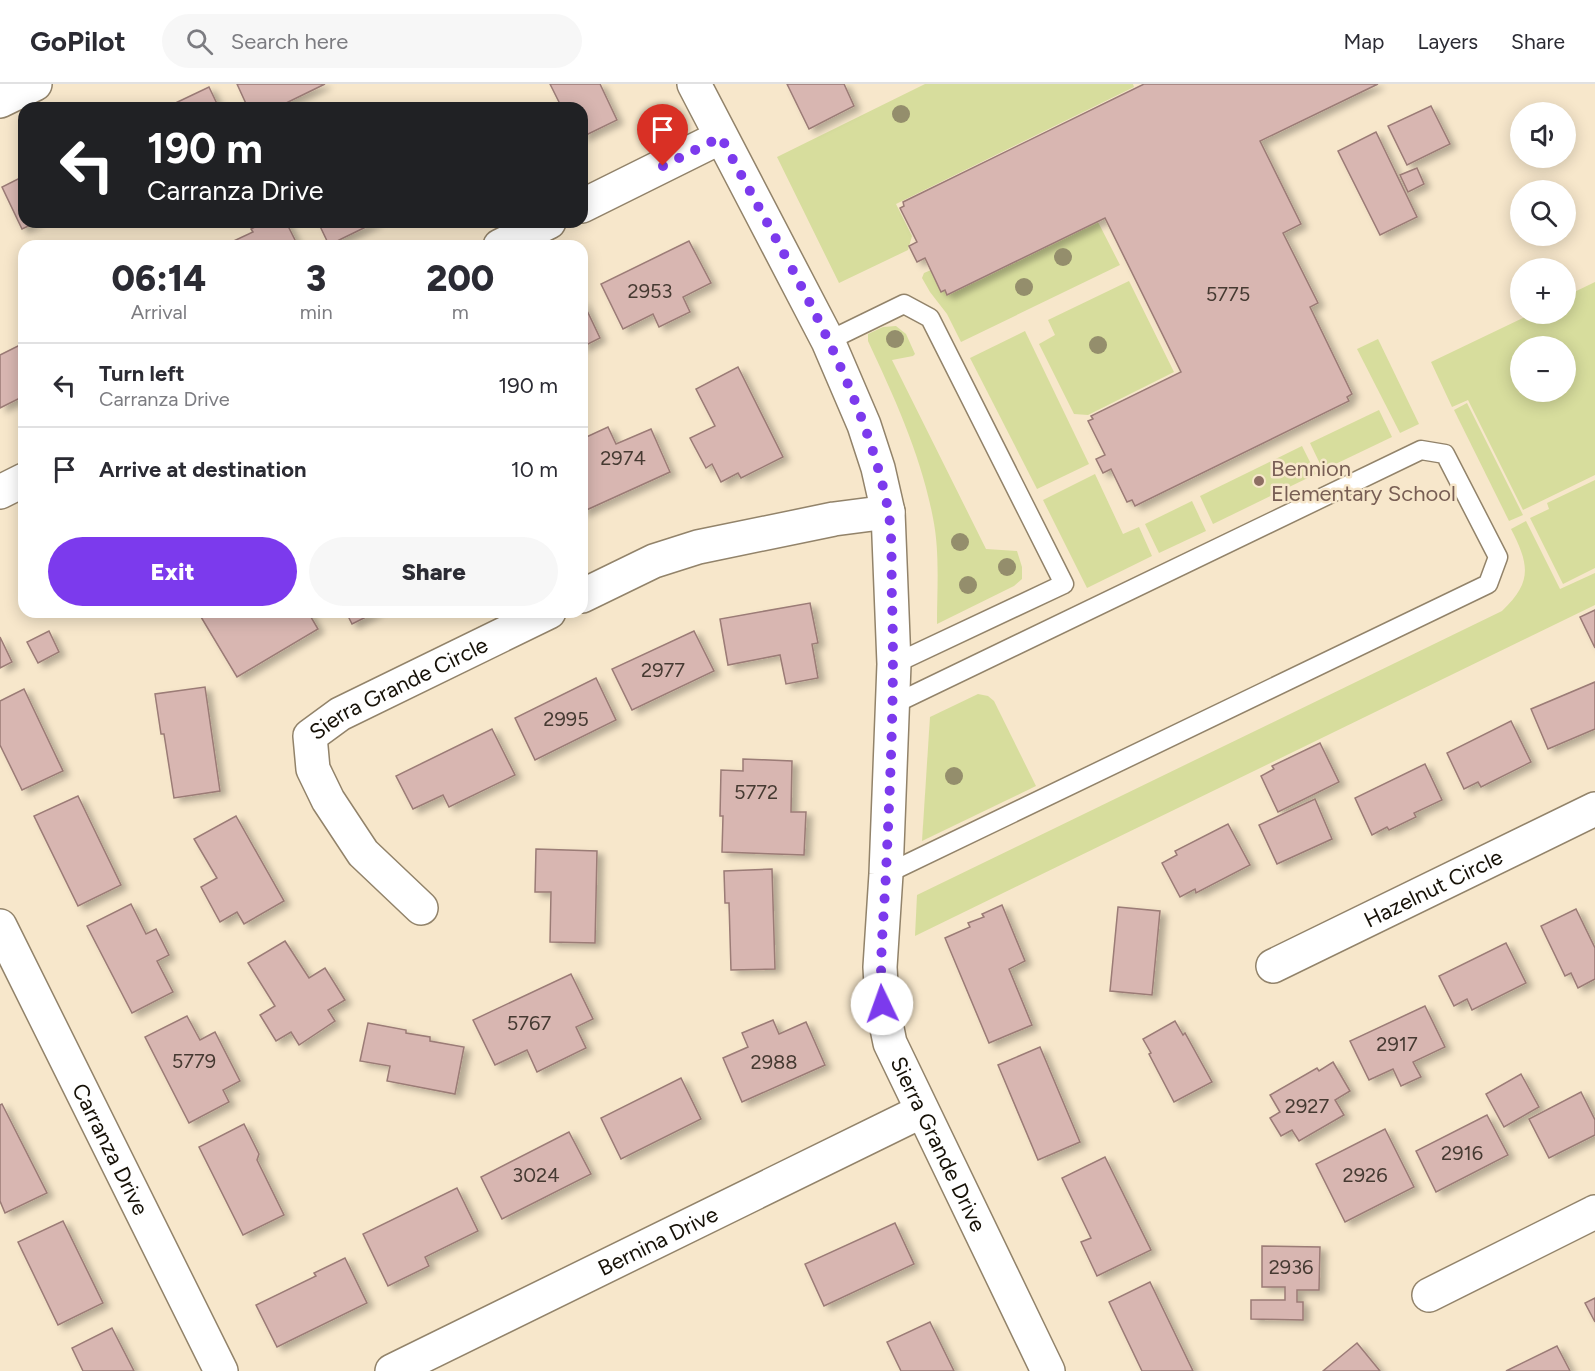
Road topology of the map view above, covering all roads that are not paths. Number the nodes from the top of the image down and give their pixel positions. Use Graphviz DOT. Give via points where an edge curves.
graph roads {
  1 [pos="35,84"];
  2 [pos="694,84"];
  3 [pos="0,101"];
  4 [pos="721,137"];
  5 [pos="588,203"];
  6 [pos="537,228"];
  7 [pos="512,240"];
  8 [pos="828,341"];
  9 [pos="18,483"];
  10 [pos="0,492"];
  11 [pos="888,512"];
  12 [pos="588,593"];
  13 [pos="537,618"];
  14 [pos="894,664"];
  15 [pos="892,705"];
  16 [pos="1595,809"];
  17 [pos="886,874"];
  18 [pos="421,908"];
  19 [pos="0,926"];
  20 [pos="1273,966"];
  21 [pos="922,1111"];
  22 [pos="1595,1212"];
  23 [pos="1429,1295"];
  24 [pos="221,1371"];
  25 [pos="392,1371"];
  26 [pos="1048,1371"];
  1 -- 3 [label="street"];
  2 -- 4 [label="street, Sierra Grande Drive"];
  4 -- 5 [label="street"];
  4 -- 8 [label="street, Sierra Grande Drive"];
  6 -- 7 [label="street"];
  8 -- 11 [label="street, Sierra Grande Drive" via="864,425"];
  8 -- 14 [label="lane" via="904,304 930,318 1064,584"];
  9 -- 10 [label="street"];
  11 -- 12 [label="street" via="698,547 654,561"];
  11 -- 14 [label="street, Sierra Grande Drive"];
  13 -- 18 [label="street, Sierra Grande Circle" via="340,714 310,736 313,769 328,800 363,853"];
  14 -- 15 [label="street, Sierra Grande Drive"];
  15 -- 17 [label="street, Sierra Grande Drive"];
  15 -- 17 [label="lane" via="1421,450 1445,454 1498,557 1488,584"];
  16 -- 20 [label="street, Hazelnut Circle"];
  17 -- 21 [label="street, Sierra Grande Drive" via="880,967 882,1004 890,1043"];
  19 -- 24 [label="street, Carranza Drive"];
  21 -- 25 [label="street, Bernina Drive"];
  21 -- 26 [label="street, Sierra Grande Drive"];
  22 -- 23 [label="street"];
}
